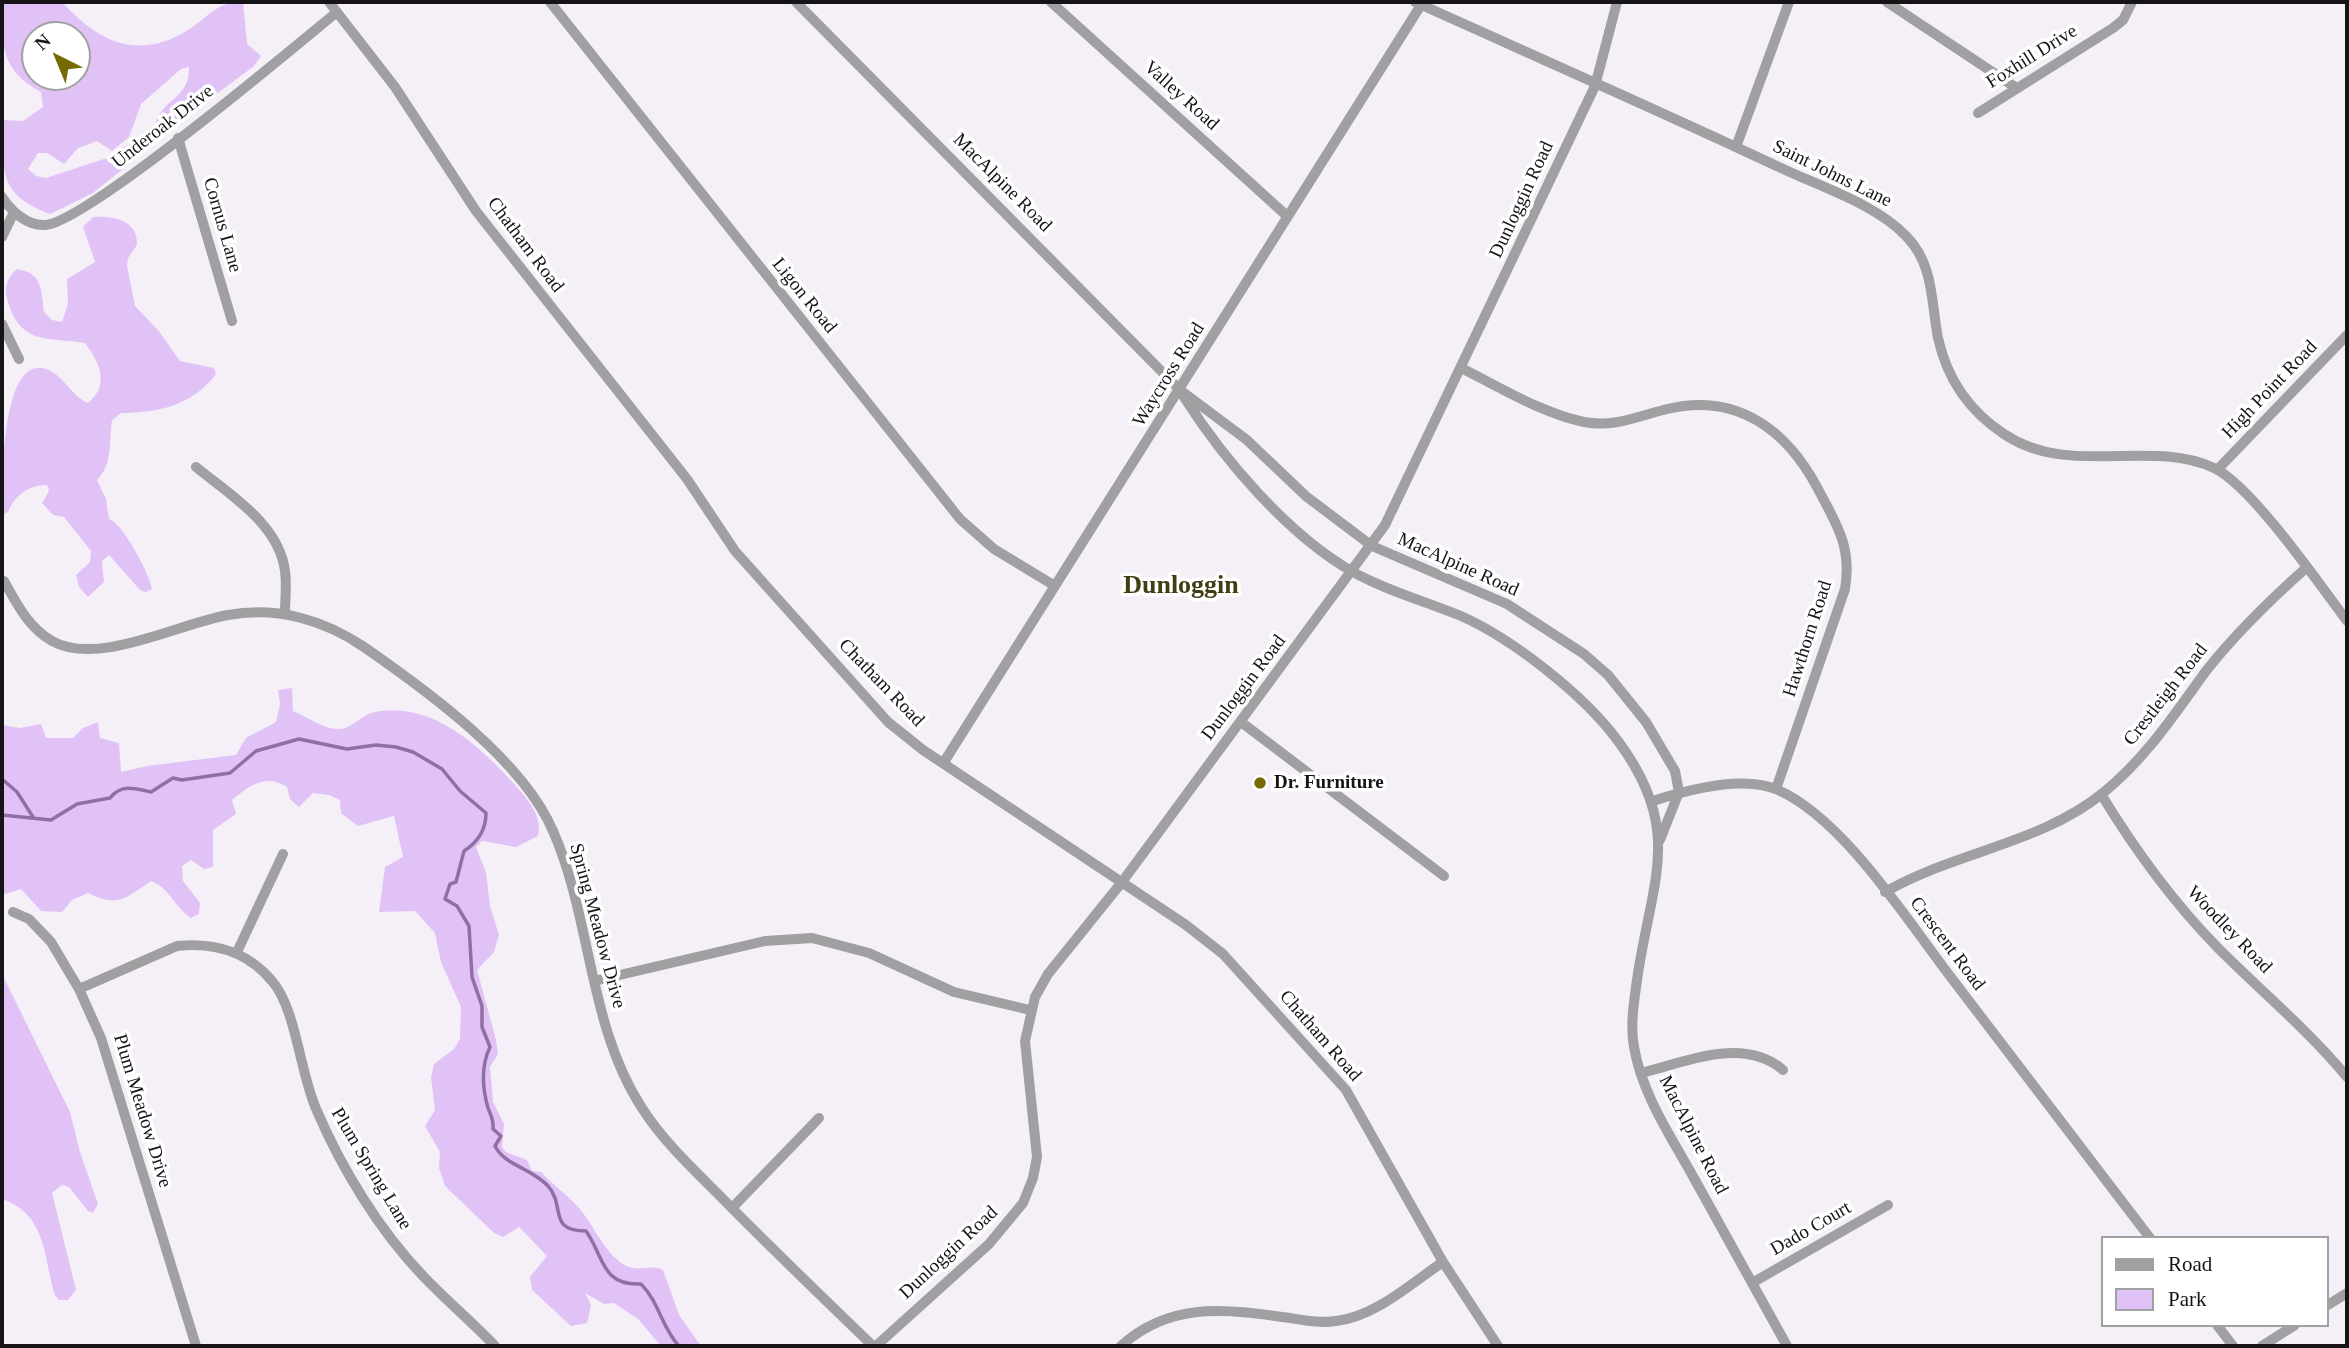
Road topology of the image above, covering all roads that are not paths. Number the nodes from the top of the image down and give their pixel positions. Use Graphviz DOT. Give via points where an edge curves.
graph roads {
  1 [pos="329,2"];
  2 [pos="550,2"];
  3 [pos="796,2"];
  4 [pos="1051,2"];
  5 [pos="1617,2"];
  6 [pos="1789,2"];
  7 [pos="1886,2"];
  8 [pos="2132,2"];
  9 [pos="1418,3"];
  10 [pos="337,12"];
  11 [pos="1595,86"];
  12 [pos="2015,87"];
  13 [pos="1978,113"];
  14 [pos="178,138"];
  15 [pos="1736,147"];
  16 [pos="2,197"];
  17 [pos="14,212"];
  18 [pos="1287,216"];
  19 [pos="2,237"];
  20 [pos="232,321"];
  21 [pos="2,324"];
  22 [pos="2347,335"];
  23 [pos="19,359"];
  24 [pos="1461,368"];
  25 [pos="1180,390"];
  26 [pos="196,467"];
  27 [pos="2218,469"];
  28 [pos="1372,546"];
  29 [pos="2306,568"];
  30 [pos="1353,572"];
  31 [pos="4,581"];
  32 [pos="1055,586"];
  33 [pos="285,614"];
  34 [pos="2347,621"];
  35 [pos="1241,722"];
  36 [pos="944,762"];
  37 [pos="1776,789"];
  38 [pos="1679,792"];
  39 [pos="2101,794"];
  40 [pos="1653,801"];
  41 [pos="1660,840"];
  42 [pos="283,854"];
  43 [pos="1444,876"];
  44 [pos="1122,882"];
  45 [pos="1885,892"];
  46 [pos="13,912"];
  47 [pos="237,952"];
  48 [pos="594,981"];
  49 [pos="79,989"];
  50 [pos="1030,1010"];
  51 [pos="1783,1070"];
  52 [pos="1641,1073"];
  53 [pos="2347,1077"];
  54 [pos="819,1118"];
  55 [pos="1888,1205"];
  56 [pos="732,1208"];
  57 [pos="2148,1236"];
  58 [pos="1443,1262"];
  59 [pos="1752,1283"];
  60 [pos="2347,1293"];
  61 [pos="2328,1305"];
  62 [pos="2219,1327"];
  63 [pos="2292,1327"];
  64 [pos="196,1346"];
  65 [pos="495,1346"];
  66 [pos="874,1346"];
  67 [pos="1121,1346"];
  68 [pos="1497,1346"];
  69 [pos="1787,1346"];
  70 [pos="2233,1346"];
  71 [pos="2262,1346"];
  1 -- 10 [label="street, Chatham Road"];
  2 -- 32 [label="street, Ligon Road" via="960,519 994,549"];
  3 -- 25 [label="street, MacAlpine Road"];
  4 -- 18 [label="street, Valley Road"];
  5 -- 11 [label="street, Dunloggin Road"];
  6 -- 15 [label="street"];
  7 -- 12 [label="street"];
  8 -- 12 [label="street, Foxhill Drive" via="2113,28"];
  9 -- 11 [label="street, Saint Johns Lane"];
  9 -- 18 [label="street, Waycross Road"];
  10 -- 14 [label="street, Underoak Drive"];
  10 -- 36 [label="street, Chatham Road" via="395,87 476,211 687,479 735,551 888,722"];
  11 -- 15 [label="street, Saint Johns Lane"];
  11 -- 24 [label="street, Dunloggin Road"];
  12 -- 13 [label="street, Foxhill Drive"];
  14 -- 17 [label="street, Underoak Drive" via="64,219 43,225"];
  14 -- 20 [label="street, Cornus Lane"];
  15 -- 27 [label="street, Saint Johns Lane" via="1861,206 1905,234 1922,256 1929,275 1938,338 1953,381 1980,417 2002,433 2020,444 2065,456 2178,459"];
  16 -- 17 [label="street"];
  17 -- 19 [label="street"];
  18 -- 25 [label="street, Waycross Road"];
  21 -- 23 [label="street"];
  22 -- 27 [label="street, High Point Road"];
  24 -- 28 [label="street, Dunloggin Road"];
  24 -- 37 [label="street, Hawthorn Road" via="1584,422 1626,421 1670,408 1710,405 1757,420 1793,446 1840,531 1849,568"];
  25 -- 28 [label="street, MacAlpine Road"];
  25 -- 30 [label="street, MacAlpine Road" via="1202,424 1261,494"];
  25 -- 32 [label="street, Waycross Road"];
  26 -- 33 [label="street" via="273,537 286,572"];
  27 -- 29 [label="street, Saint Johns Lane" via="2248,496"];
  28 -- 30 [label="street, Dunloggin Road"];
  28 -- 38 [label="street, MacAlpine Road" via="1500,600 1584,654 1608,675 1647,723 1675,771"];
  29 -- 34 [label="street, Saint Johns Lane"];
  29 -- 39 [label="street, Crestleigh Road" via="2250,619 2155,743"];
  30 -- 35 [label="street, Dunloggin Road"];
  30 -- 40 [label="street, MacAlpine Road" via="1481,627 1559,682 1618,741"];
  31 -- 33 [label="street, Spring Meadow Drive" via="28,621 55,642 72,648 109,647 229,615"];
  32 -- 36 [label="street, Waycross Road"];
  33 -- 48 [label="street, Spring Meadow Drive" via="339,631 362,646 489,745 523,781 561,852"];
  35 -- 43 [label="street"];
  35 -- 44 [label="street, Dunloggin Road"];
  36 -- 44 [label="street, Chatham Road"];
  37 -- 38 [label="street, Crescent Road" via="1726,785"];
  37 -- 45 [label="street, Crescent Road" via="1818,817"];
  38 -- 40 [label="street, Crescent Road"];
  38 -- 41 [label="street, MacAlpine Road"];
  39 -- 45 [label="street, Crestleigh Road" via="2036,831 1933,867"];
  39 -- 53 [label="street, Woodley Road" via="2135,850 2178,904"];
  40 -- 41 [label="street, MacAlpine Road"];
  41 -- 52 [label="street, MacAlpine Road" via="1632,1020"];
  42 -- 47 [label="street"];
  44 -- 50 [label="street, Dunloggin Road" via="1048,974"];
  44 -- 58 [label="street, Chatham Road" via="1205,938 1333,1072"];
  45 -- 57 [label="street, Crescent Road"];
  46 -- 49 [label="street, Plum Meadow Drive" via="40,929"];
  47 -- 49 [label="street, Plum Spring Lane" via="194,944 177,946"];
  47 -- 65 [label="street, Plum Spring Lane" via="262,969 284,998 316,1110 377,1217 421,1275"];
  48 -- 50 [label="street" via="765,941 812,938 859,949 954,992"];
  48 -- 56 [label="street, Spring Meadow Drive" via="617,1057 642,1109"];
  49 -- 64 [label="street, Plum Meadow Drive" via="105,1049"];
  50 -- 66 [label="street, Dunloggin Road" via="1025,1041 1037,1157 1023,1203 989,1244"];
  51 -- 52 [label="street" via="1760,1057 1728,1054"];
  52 -- 59 [label="street, MacAlpine Road" via="1667,1131"];
  54 -- 56 [label="street"];
  55 -- 59 [label="street, Dado Court"];
  56 -- 66 [label="street, Spring Meadow Drive"];
  58 -- 67 [label="street" via="1383,1303 1351,1318 1316,1322 1239,1310 1192,1311 1149,1325"];
  58 -- 68 [label="street, Chatham Road"];
  59 -- 69 [label="street, MacAlpine Road"];
  60 -- 61 [label="street"];
  62 -- 70 [label="street"];
  63 -- 71 [label="street"];
}
